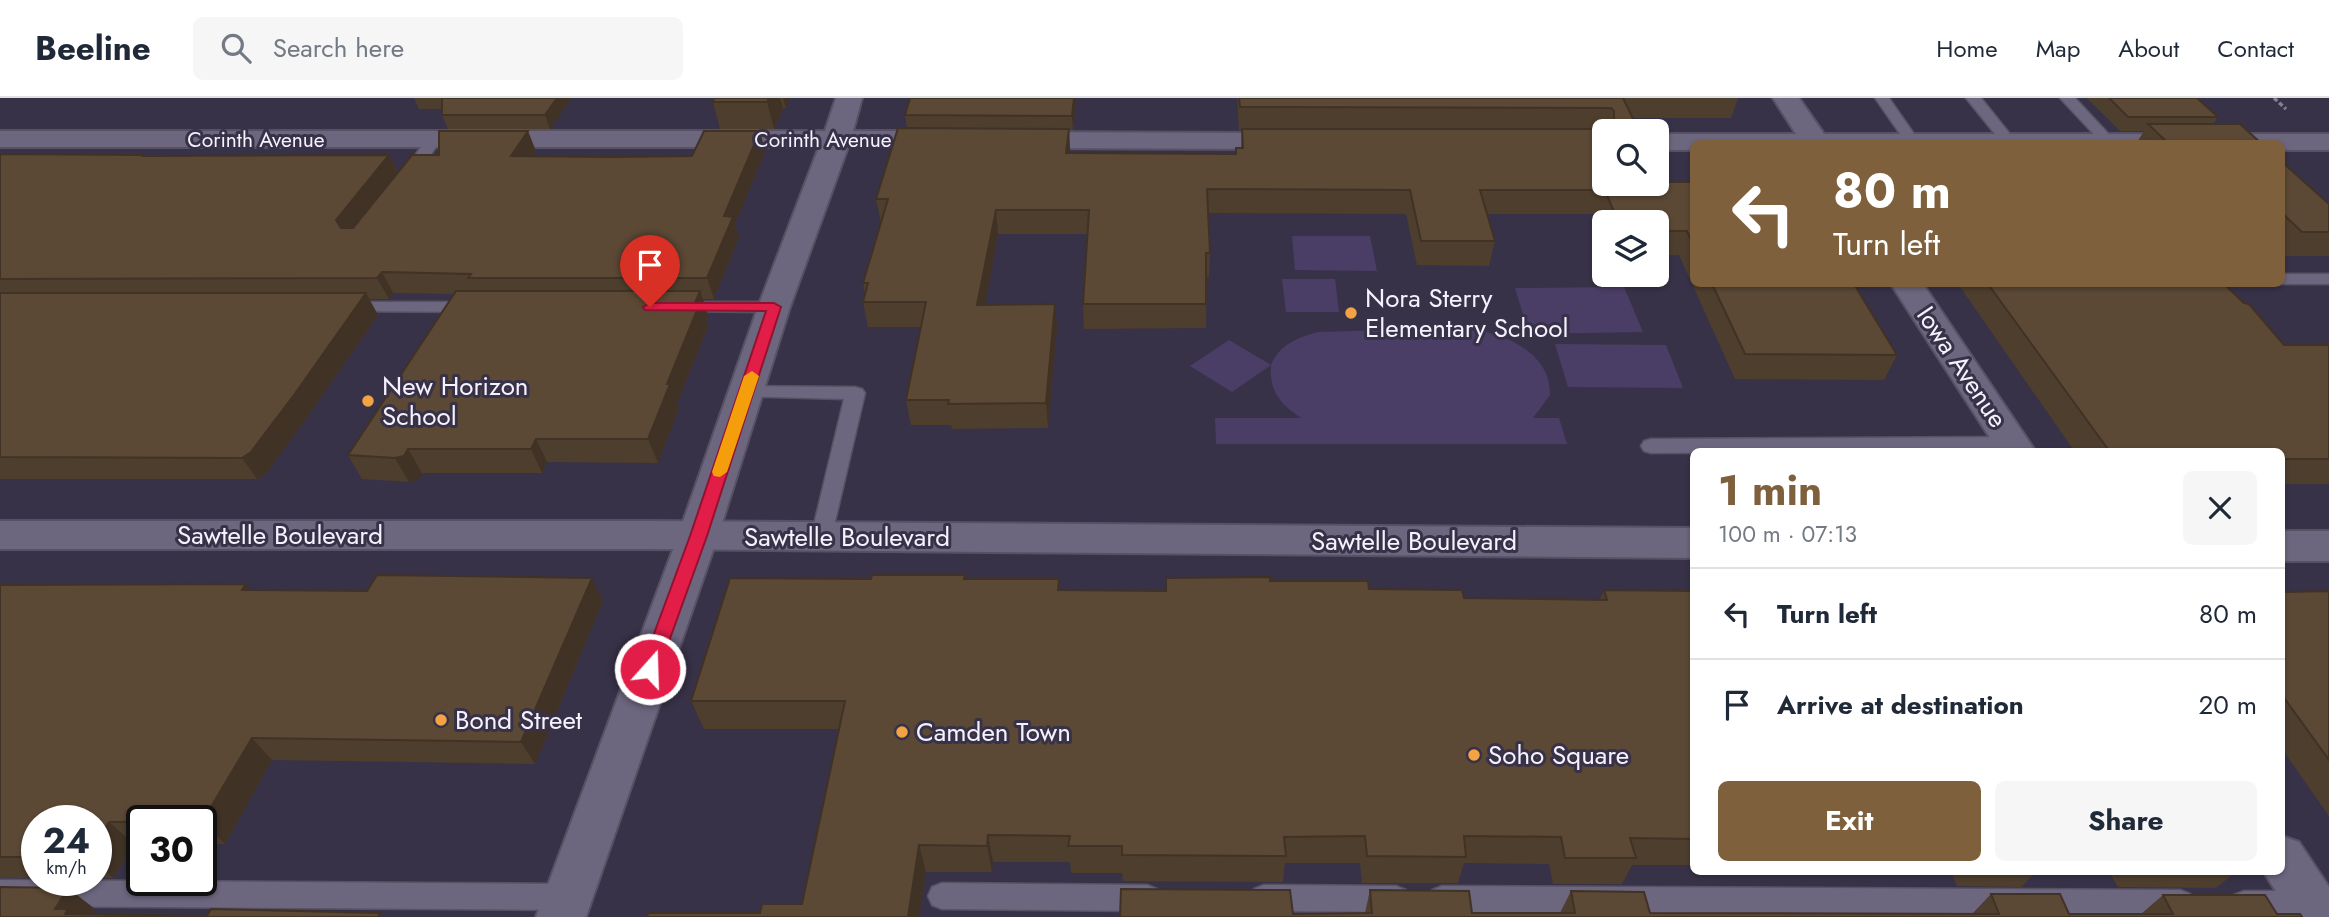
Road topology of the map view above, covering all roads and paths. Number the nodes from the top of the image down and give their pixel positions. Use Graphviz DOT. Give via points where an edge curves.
graph roads {
  1 [pos="849,98"];
  2 [pos="1786,98"];
  3 [pos="1882,98"];
  4 [pos="1973,98"];
  5 [pos="2067,98"];
  6 [pos="0,139"];
  7 [pos="836,140"];
  8 [pos="1815,140"];
  9 [pos="1912,140"];
  10 [pos="2008,140"];
  11 [pos="2108,140"];
  12 [pos="432,141"];
  13 [pos="1316,141"];
  14 [pos="1669,142"];
  15 [pos="1690,142"];
  16 [pos="2329,142"];
  17 [pos="2285,143"];
  18 [pos="399,190"];
  19 [pos="2285,279"];
  20 [pos="2329,279"];
  21 [pos="1909,287"];
  22 [pos="331,307"];
  23 [pos="496,307"];
  24 [pos="662,307"];
  25 [pos="774,307"];
  26 [pos="746,392"];
  27 [pos="1651,446"];
  28 [pos="2015,448"];
  29 [pos="0,535"];
  30 [pos="698,536"];
  31 [pos="822,537"];
  32 [pos="1690,542"];
  33 [pos="2285,546"];
  34 [pos="2329,546"];
  35 [pos="2285,862"];
  36 [pos="0,893"];
  37 [pos="942,896"];
  38 [pos="1180,898"];
  39 [pos="1235,898"];
  40 [pos="564,907"];
  41 [pos="2320,908"];
  1 -- 7 [label="street"];
  2 -- 8 [label="street"];
  3 -- 9 [label="lane"];
  4 -- 10 [label="lane"];
  5 -- 11 [label="lane"];
  6 -- 12 [label="street, Corinth Avenue"];
  7 -- 12 [label="street, Corinth Avenue"];
  7 -- 13 [label="street, Corinth Avenue"];
  7 -- 25 [label="street"];
  12 -- 18 [label="lane"];
  14 -- 15 [label="street"];
  16 -- 17 [label="street"];
  19 -- 20 [label="lane"];
  21 -- 28 [label="street, Iowa Avenue"];
  22 -- 23 [label="lane"];
  24 -- 25 [label="lane"];
  25 -- 26 [label="street"];
  26 -- 30 [label="street"];
  26 -- 31 [label="lane" via="855,393"];
  27 -- 28 [label="lane"];
  29 -- 30 [label="street, Sawtelle Boulevard"];
  30 -- 31 [label="street, Sawtelle Boulevard"];
  30 -- 40 [label="street"];
  31 -- 32 [label="street, Sawtelle Boulevard"];
  33 -- 34 [label="street"];
  35 -- 41 [label="street"];
  36 -- 40 [label="lane"];
  37 -- 38 [label="lane"];
  39 -- 41 [label="lane"];
}
